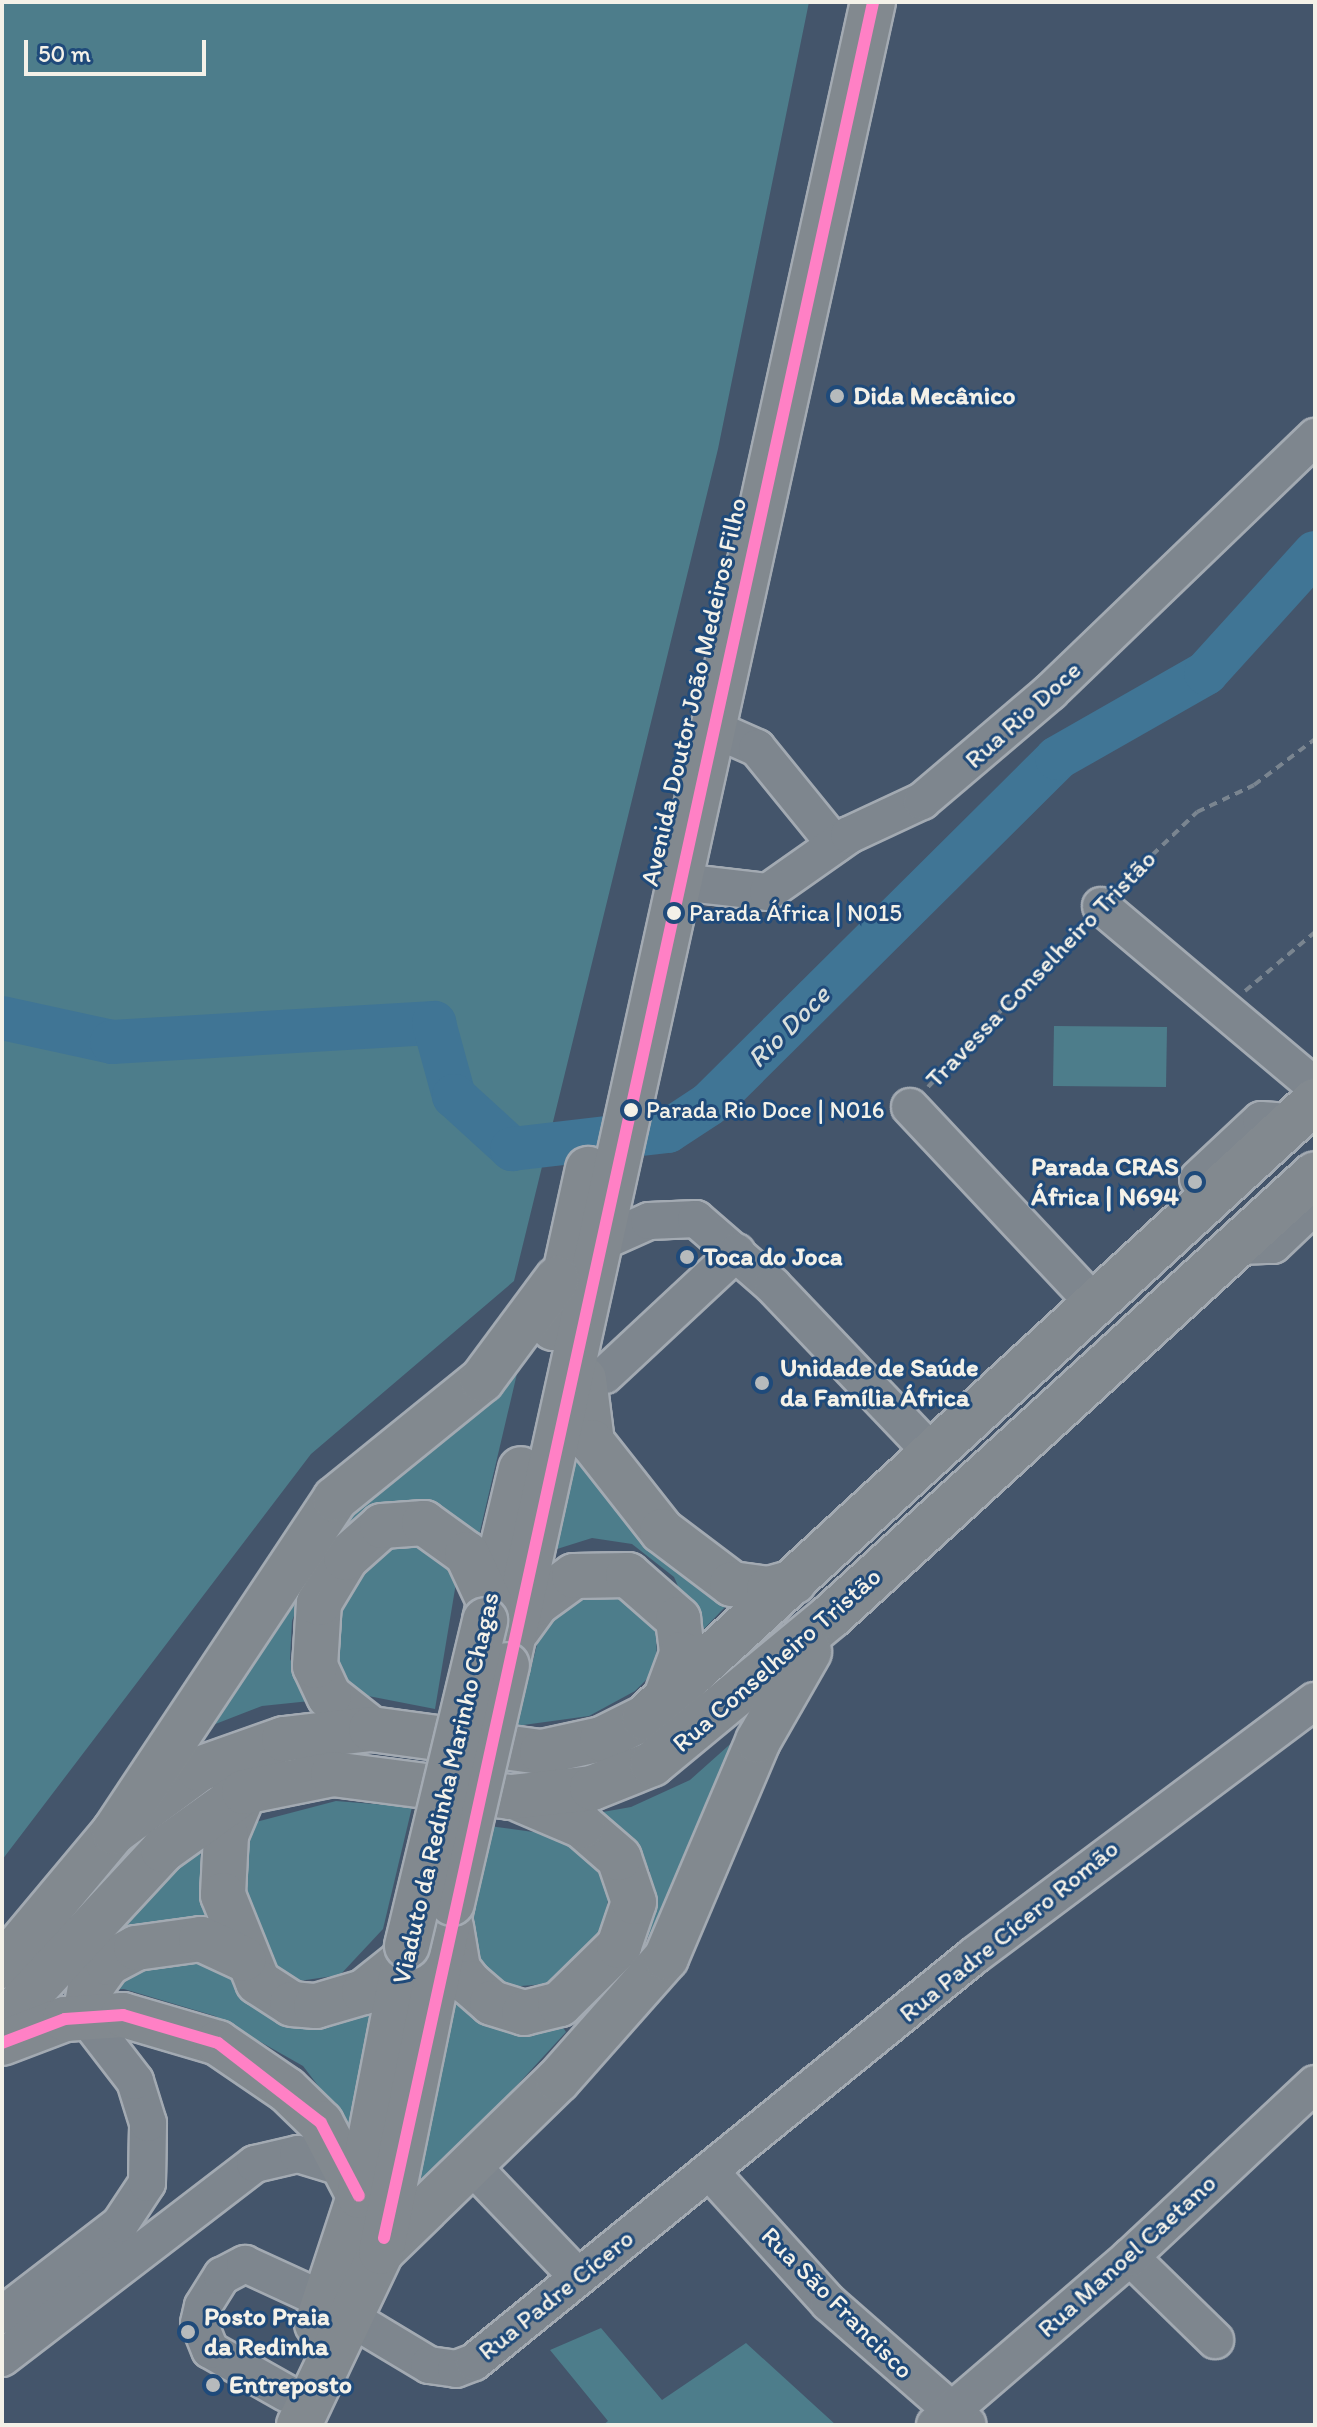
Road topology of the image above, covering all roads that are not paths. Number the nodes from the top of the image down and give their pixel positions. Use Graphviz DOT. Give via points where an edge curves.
graph roads {
  1 [pos="843,2"];
  2 [pos="873,2"];
  3 [pos="1315,437"];
  4 [pos="714,729"];
  5 [pos="835,844"];
  6 [pos="680,882"];
  7 [pos="1101,906"];
  8 [pos="637,1012"];
  9 [pos="1308,1103"];
  10 [pos="910,1107"];
  11 [pos="1315,1174"];
  12 [pos="1315,1205"];
  13 [pos="590,1246"];
  14 [pos="1237,1246"];
  15 [pos="737,1252"];
  16 [pos="1093,1302"];
  17 [pos="605,1375"];
  18 [pos="542,1381"];
  19 [pos="563,1423"];
  20 [pos="931,1452"];
  21 [pos="794,1582"];
  22 [pos="831,1616"];
  23 [pos="499,1630"];
  24 [pos="1315,1701"];
  25 [pos="661,1707"];
  26 [pos="371,1729"];
  27 [pos="244,1792"];
  28 [pos="511,1797"];
  29 [pos="114,1832"];
  30 [pos="451,1907"];
  31 [pos="406,1953"];
  32 [pos="244,1959"];
  33 [pos="2,1966"];
  34 [pos="85,2016"];
  35 [pos="2,2024"];
  36 [pos="2,2043"];
  37 [pos="1315,2084"];
  38 [pos="471,2165"];
  39 [pos="712,2174"];
  40 [pos="355,2183"];
  41 [pos="382,2245"];
  42 [pos="1130,2257"];
  43 [pos="577,2276"];
  44 [pos="338,2309"];
  45 [pos="2,2315"];
  46 [pos="1215,2340"];
  47 [pos="2,2358"];
  48 [pos="286,2414"];
  49 [pos="951,2420"];
  1 -- 8 [label="main road, Avenida Doutor João Medeiros Filho"];
  2 -- 4 [label="main road, Avenida Doutor João Medeiros Filho"];
  3 -- 5 [label="street, Rua Rio Doce" via="978,757 922,801"];
  4 -- 5 [label="street" via="757,748"];
  4 -- 6 [label="main road, Avenida Doutor João Medeiros Filho"];
  5 -- 6 [label="street, Rua Rio Doce" via="768,892"];
  6 -- 8 [label="main road, Avenida Doutor João Medeiros Filho"];
  7 -- 9 [label="street" via="1221,1009"];
  8 -- 13 [label="main road, Avenida Doutor João Medeiros Filho"];
  9 -- 16 [label="main road, Rua Conselheiro Tristão" via="1193,1218"];
  10 -- 16 [label="street, Travessa Conselheiro Tristão"];
  11 -- 14 [label="main road, Rua Conselheiro Tristão"];
  12 -- 14 [label="street" via="1273,1245"];
  13 -- 15 [label="street" via="675,1217 696,1219"];
  13 -- 18 [label="main road, Avenida Doutor João Medeiros Filho"];
  13 -- 19 [label="main road, Avenida Doutor João Medeiros Filho"];
  13 -- 21 [label="main road" via="583,1403 601,1459 662,1531 732,1584 769,1589"];
  13 -- 29 [label="main road" via="482,1380 335,1499"];
  14 -- 22 [label="main road, Rua Conselheiro Tristão"];
  15 -- 17 [label="street"];
  15 -- 20 [label="street"];
  16 -- 20 [label="main road, Rua Conselheiro Tristão"];
  18 -- 23 [label="main road, Viaduto da Redinha Marinho Chagas"];
  19 -- 23 [label="main road, Viaduto da Redinha Marinho Chagas"];
  20 -- 21 [label="main road, Rua Conselheiro Tristão"];
  21 -- 25 [label="main road, Rua Conselheiro Tristão"];
  22 -- 28 [label="main road, Rua Conselheiro Tristão" via="652,1764 592,1788"];
  22 -- 38 [label="main road" via="758,1741 666,1958"];
  23 -- 25 [label="main road" via="574,1576 628,1575 678,1619 682,1654"];
  23 -- 26 [label="main road" via="467,1554 424,1523 382,1526 346,1558 319,1603 315,1666 329,1696"];
  23 -- 30 [label="main road, Viaduto da Redinha Marinho Chagas, bridge"];
  23 -- 31 [label="main road, Viaduto da Redinha Marinho Chagas, bridge"];
  24 -- 39 [label="street, Rua Padre Cícero Romão" via="975,1955"];
  25 -- 26 [label="main road, Rua Conselheiro Tristão" via="602,1739 542,1752"];
  26 -- 29 [label="main road, Rua Conselheiro Tristão" via="244,1749 199,1769"];
  27 -- 28 [label="main road, Rua Conselheiro Tristão" via="333,1774"];
  27 -- 32 [label="main road" via="221,1871"];
  27 -- 35 [label="main road, Rua Conselheiro Tristão" via="163,1850"];
  28 -- 30 [label="main road" via="582,1826 619,1858 634,1902 619,1946 560,2004 515,2011 492,2003 458,1969"];
  29 -- 33 [label="main road"];
  30 -- 41 [label="main road, Viaduto da Redinha Marinho Chagas"];
  31 -- 32 [label="main road" via="364,1992 316,2006 270,1993"];
  31 -- 40 [label="main road, Viaduto da Redinha Marinho Chagas"];
  32 -- 34 [label="main road" via="201,1939 136,1948 108,1963 90,1988"];
  34 -- 36 [label="main road"];
  34 -- 40 [label="main road" via="151,2019 218,2043 287,2090"];
  34 -- 45 [label="street" via="135,2081 148,2123 147,2183 120,2224"];
  37 -- 42 [label="street, Rua Manoel Caetano"];
  38 -- 41 [label="main road"];
  38 -- 43 [label="street"];
  39 -- 43 [label="street, Rua Padre Cícero"];
  39 -- 49 [label="street, Rua São Francisco" via="829,2303"];
  40 -- 44 [label="main road"];
  40 -- 47 [label="street" via="298,2154 255,2164"];
  41 -- 44 [label="main road"];
  42 -- 46 [label="street"];
  42 -- 49 [label="street, Rua Manoel Caetano"];
  43 -- 44 [label="street, Rua Padre Cícero" via="456,2369 429,2365"];
  44 -- 48 [label="main road"];
  44 -- 48 [label="street, Rua Padre Cícero" via="245,2264 222,2276 203,2306 199,2323 210,2350"];
}
